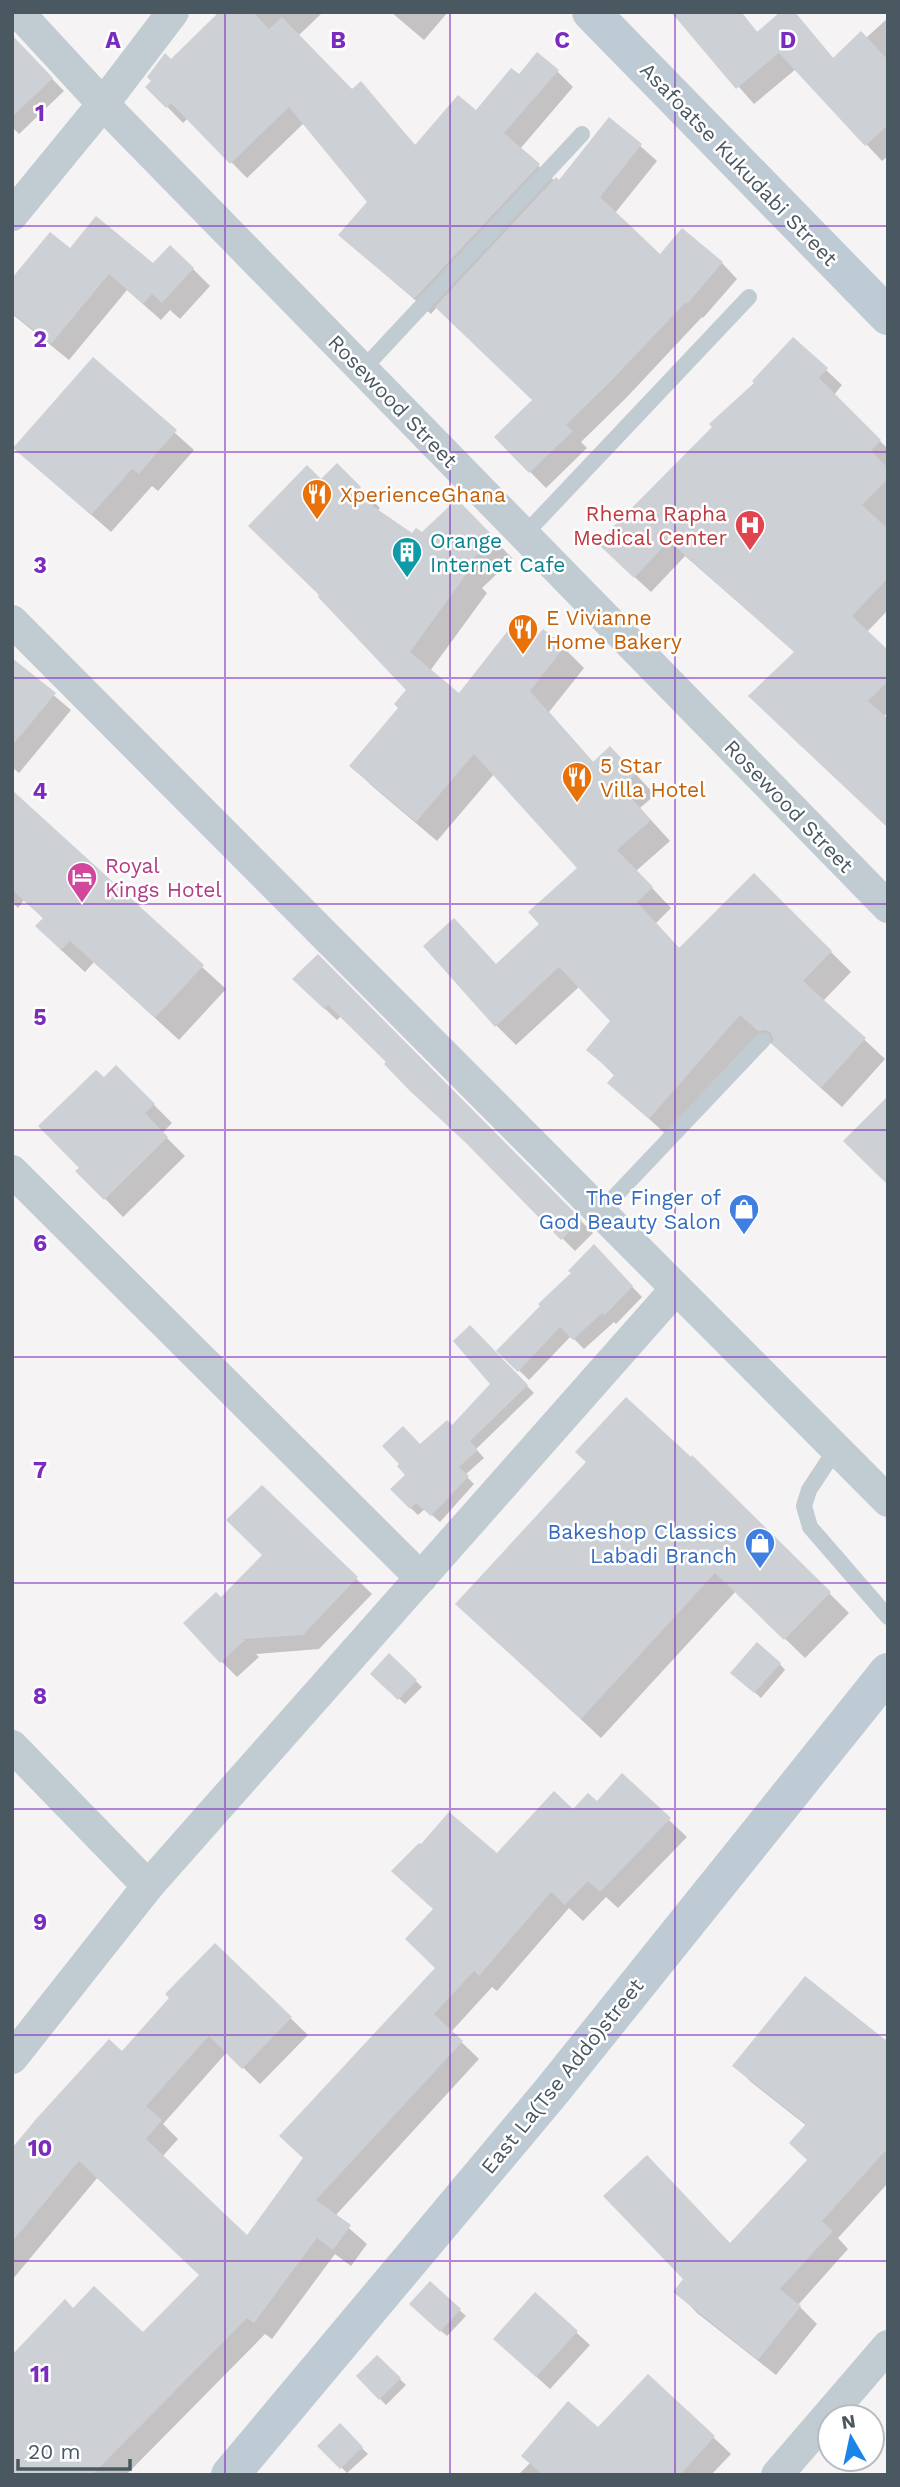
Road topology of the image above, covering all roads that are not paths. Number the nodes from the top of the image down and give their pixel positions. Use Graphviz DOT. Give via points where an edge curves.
graph roads {
  1 [pos="18,12"];
  2 [pos="173,12"];
  3 [pos="591,12"];
  4 [pos="103,104"];
  5 [pos="582,134"];
  6 [pos="12,215"];
  7 [pos="749,298"];
  8 [pos="888,316"];
  9 [pos="363,369"];
  10 [pos="524,535"];
  11 [pos="12,621"];
  12 [pos="888,907"];
  13 [pos="762,1040"];
  14 [pos="12,1171"];
  15 [pos="599,1213"];
  16 [pos="676,1290"];
  17 [pos="836,1449"];
  18 [pos="888,1501"];
  19 [pos="421,1578"];
  20 [pos="888,1616"];
  21 [pos="888,1672"];
  22 [pos="12,1746"];
  23 [pos="148,1886"];
  24 [pos="12,2058"];
  25 [pos="888,2346"];
  26 [pos="230,2475"];
  27 [pos="777,2475"];
  1 -- 4 [label="street, Rosewood Street"];
  2 -- 4 [label="street"];
  3 -- 8 [label="street, Asafoatse Kukudabi Street"];
  4 -- 6 [label="street"];
  4 -- 9 [label="street, Rosewood Street"];
  5 -- 9 [label="lane"];
  7 -- 10 [label="lane"];
  9 -- 10 [label="street, Rosewood Street"];
  10 -- 12 [label="street, Rosewood Street"];
  11 -- 15 [label="street"];
  13 -- 15 [label="lane"];
  14 -- 19 [label="street"];
  15 -- 16 [label="street"];
  16 -- 17 [label="street"];
  16 -- 19 [label="street"];
  17 -- 18 [label="street"];
  17 -- 20 [label="lane" via="804,1506 810,1527"];
  19 -- 23 [label="street"];
  21 -- 26 [label="street, East La(Tse Addo)street" via="551,2092"];
  22 -- 23 [label="street"];
  23 -- 24 [label="street"];
  25 -- 27 [label="street"];
}
